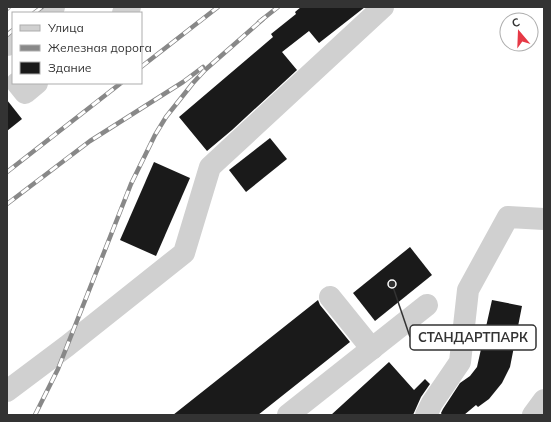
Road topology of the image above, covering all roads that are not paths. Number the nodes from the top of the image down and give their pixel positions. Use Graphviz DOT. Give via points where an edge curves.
graph roads {
  1 [pos="383,7"];
  2 [pos="18,84"];
  3 [pos="36,84"];
  4 [pos="544,219"];
  5 [pos="330,297"];
  6 [pos="427,305"];
  7 [pos="372,349"];
  8 [pos="7,392"];
  9 [pos="544,400"];
  10 [pos="288,415"];
  11 [pos="426,415"];
  12 [pos="533,415"];
  1 -- 8 [label="street" via="210,167 184,253"];
  2 -- 3 [label="street" via="25,93"];
  4 -- 11 [label="street" via="508,216 468,290 460,362"];
  5 -- 7 [label="street"];
  6 -- 7 [label="street"];
  7 -- 10 [label="street"];
  9 -- 12 [label="street"];
}
